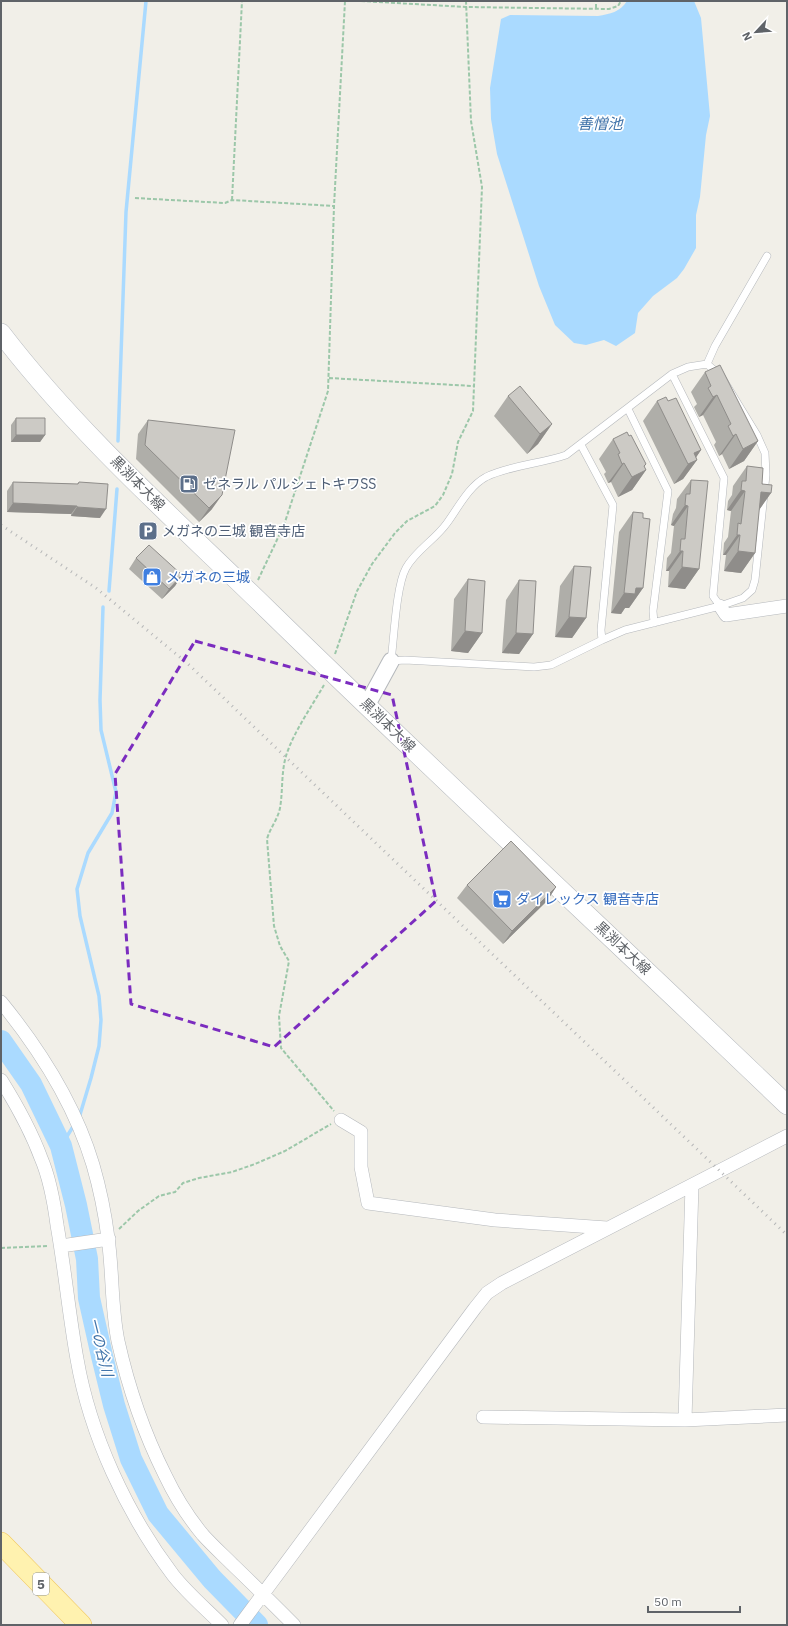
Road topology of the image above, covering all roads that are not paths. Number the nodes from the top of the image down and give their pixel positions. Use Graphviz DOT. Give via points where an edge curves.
graph roads {
  1 [pos="767,256"];
  2 [pos="1,333"];
  3 [pos="707,364"];
  4 [pos="672,374"];
  5 [pos="628,409"];
  6 [pos="581,445"];
  7 [pos="720,606"];
  8 [pos="787,606"];
  9 [pos="654,623"];
  10 [pos="602,640"];
  11 [pos="391,662"];
  12 [pos="367,705"];
  13 [pos="1,1002"];
  14 [pos="1,1080"];
  15 [pos="787,1105"];
  16 [pos="341,1120"];
  17 [pos="787,1136"];
  18 [pos="692,1185"];
  19 [pos="607,1228"];
  20 [pos="109,1239"];
  21 [pos="61,1246"];
  22 [pos="787,1415"];
  23 [pos="483,1417"];
  24 [pos="685,1420"];
  25 [pos="1,1543"];
  26 [pos="263,1594"];
  27 [pos="81,1625"];
  28 [pos="222,1625"];
  29 [pos="240,1625"];
  30 [pos="294,1625"];
  1 -- 3 [label="lane"];
  2 -- 12 [label="main road, 黒渕本大線" via="42,383 103,448 332,665"];
  3 -- 4 [label="lane" via="688,367"];
  3 -- 7 [label="lane" via="721,376 757,435 764,453 766,475 752,590 743,598"];
  4 -- 5 [label="lane"];
  4 -- 7 [label="lane" via="724,478 712,596"];
  5 -- 6 [label="lane"];
  5 -- 9 [label="lane" via="668,491 653,612"];
  6 -- 10 [label="lane" via="613,505"];
  6 -- 11 [label="lane" via="566,456 548,462 502,471 485,478 472,488 439,534 416,554 405,569"];
  7 -- 8 [label="street" via="726,615"];
  7 -- 9 [label="lane"];
  9 -- 10 [label="lane" via="625,630"];
  10 -- 11 [label="lane" via="551,665 534,667 405,660"];
  11 -- 12 [label="street"];
  12 -- 15 [label="main road, 黒渕本大線"];
  13 -- 20 [label="street" via="53,1075 83,1134 100,1193"];
  14 -- 21 [label="street" via="42,1158 53,1199"];
  16 -- 19 [label="street" via="360,1132 361,1167 368,1203 495,1220"];
  17 -- 18 [label="street"];
  18 -- 19 [label="street"];
  18 -- 24 [label="street"];
  19 -- 26 [label="street" via="487,1293"];
  20 -- 21 [label="street"];
  20 -- 26 [label="street" via="118,1340 131,1390 148,1437 165,1475 186,1512 204,1535"];
  21 -- 28 [label="street" via="77,1360 97,1435 121,1489 148,1537 174,1576"];
  22 -- 24 [label="street"];
  23 -- 24 [label="street"];
  25 -- 27 [label="main road, 5"];
  26 -- 29 [label="street"];
  26 -- 30 [label="street"];
}
